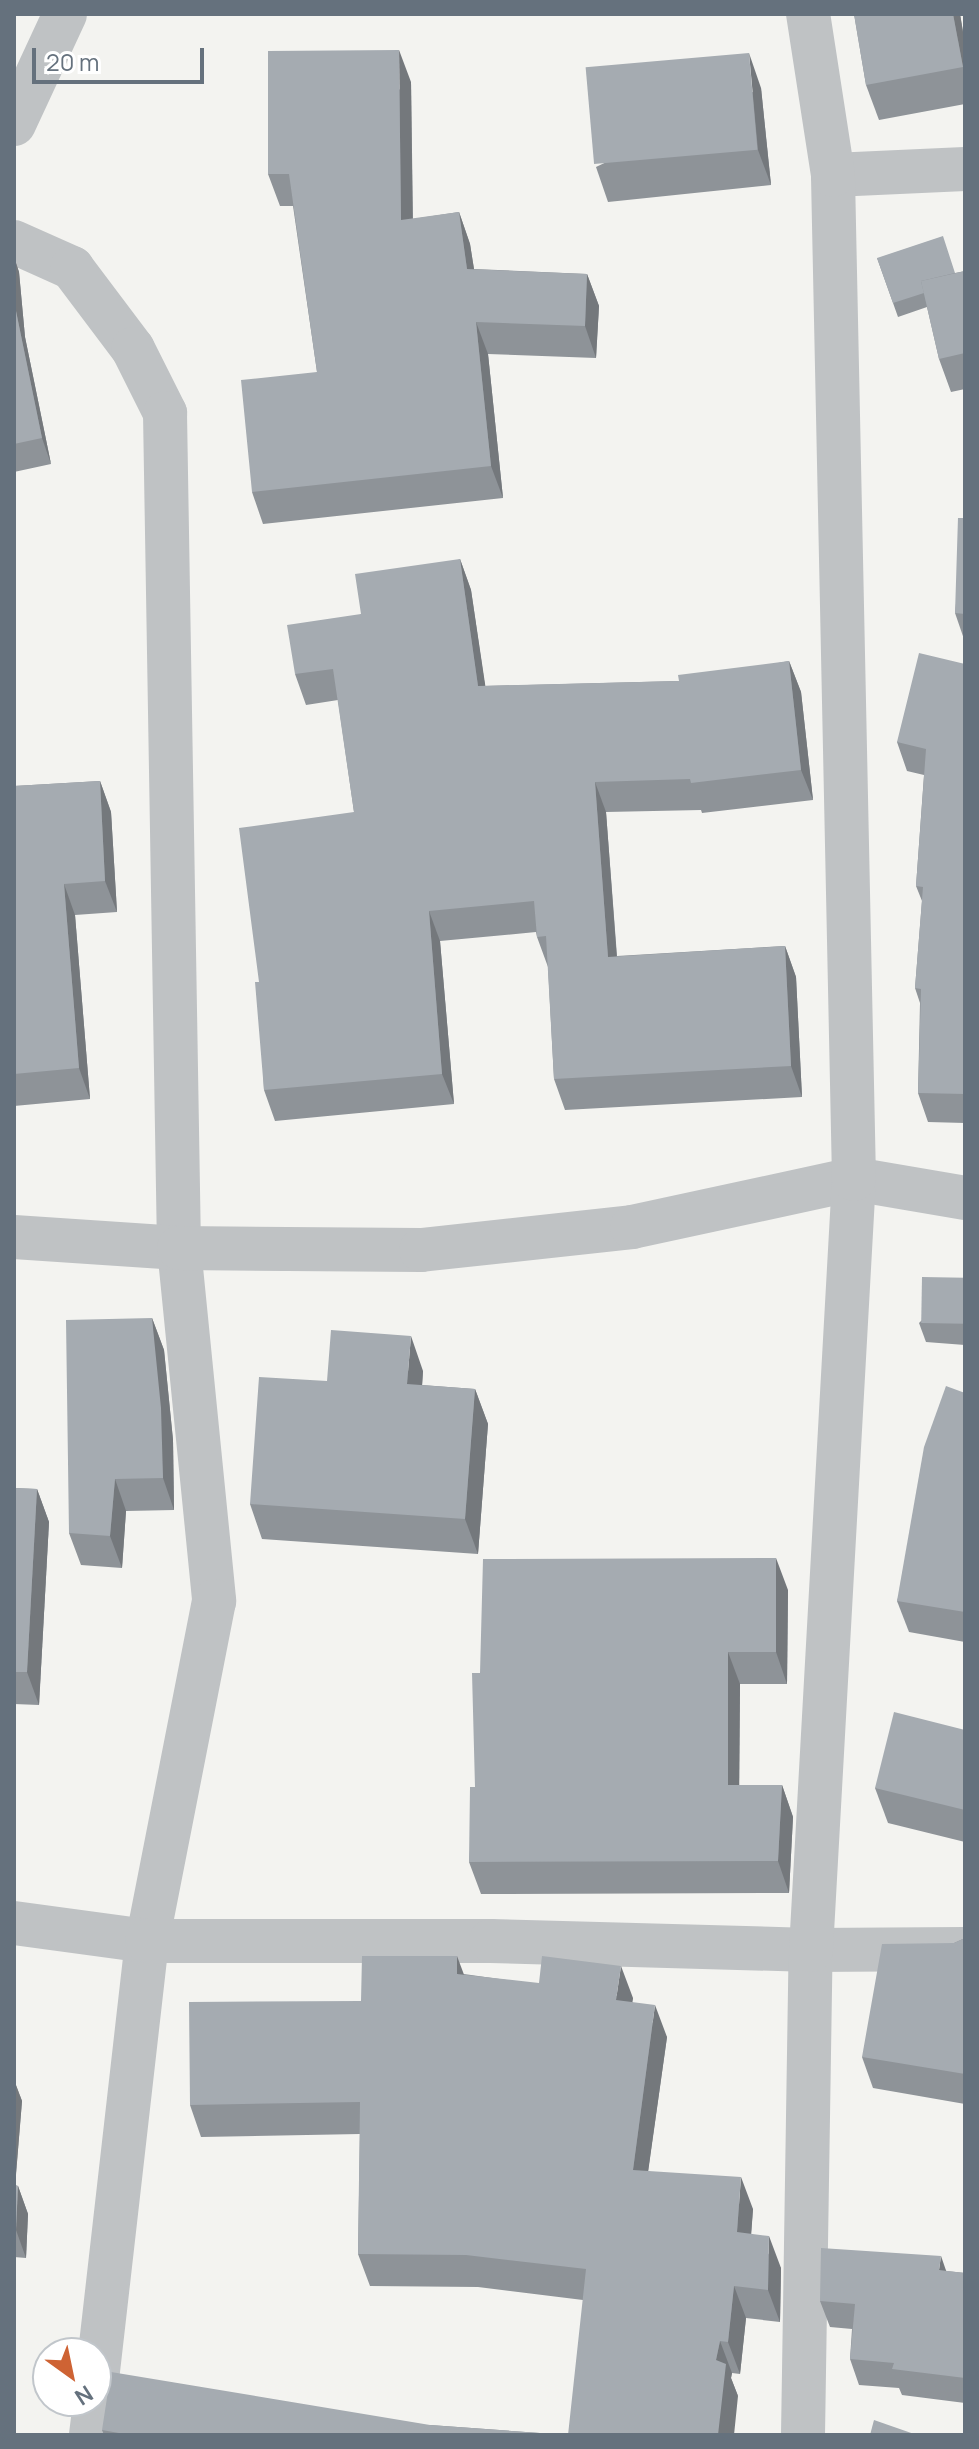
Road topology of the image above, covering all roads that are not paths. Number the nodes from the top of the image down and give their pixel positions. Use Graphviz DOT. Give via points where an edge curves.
graph roads {
  1 [pos="65,14"];
  2 [pos="808,14"];
  3 [pos="14,124"];
  4 [pos="965,169"];
  5 [pos="833,175"];
  6 [pos="14,242"];
  7 [pos="854,1179"];
  8 [pos="965,1198"];
  9 [pos="14,1237"];
  10 [pos="179,1248"];
  11 [pos="14,1923"];
  12 [pos="147,1941"];
  13 [pos="965,1949"];
  14 [pos="811,1950"];
  15 [pos="102,2337"];
  16 [pos="803,2435"];
  1 -- 3 [label="street"];
  2 -- 5 [label="street"];
  4 -- 5 [label="street"];
  5 -- 7 [label="street"];
  6 -- 10 [label="street" via="72,268 133,349 165,413"];
  7 -- 8 [label="street"];
  7 -- 10 [label="street" via="632,1227 524,1242 421,1250"];
  7 -- 14 [label="street"];
  9 -- 10 [label="street"];
  10 -- 12 [label="street" via="214,1601"];
  11 -- 12 [label="street"];
  12 -- 14 [label="street" via="491,1941"];
  12 -- 15 [label="street"];
  13 -- 14 [label="street"];
  14 -- 16 [label="street"];
}
